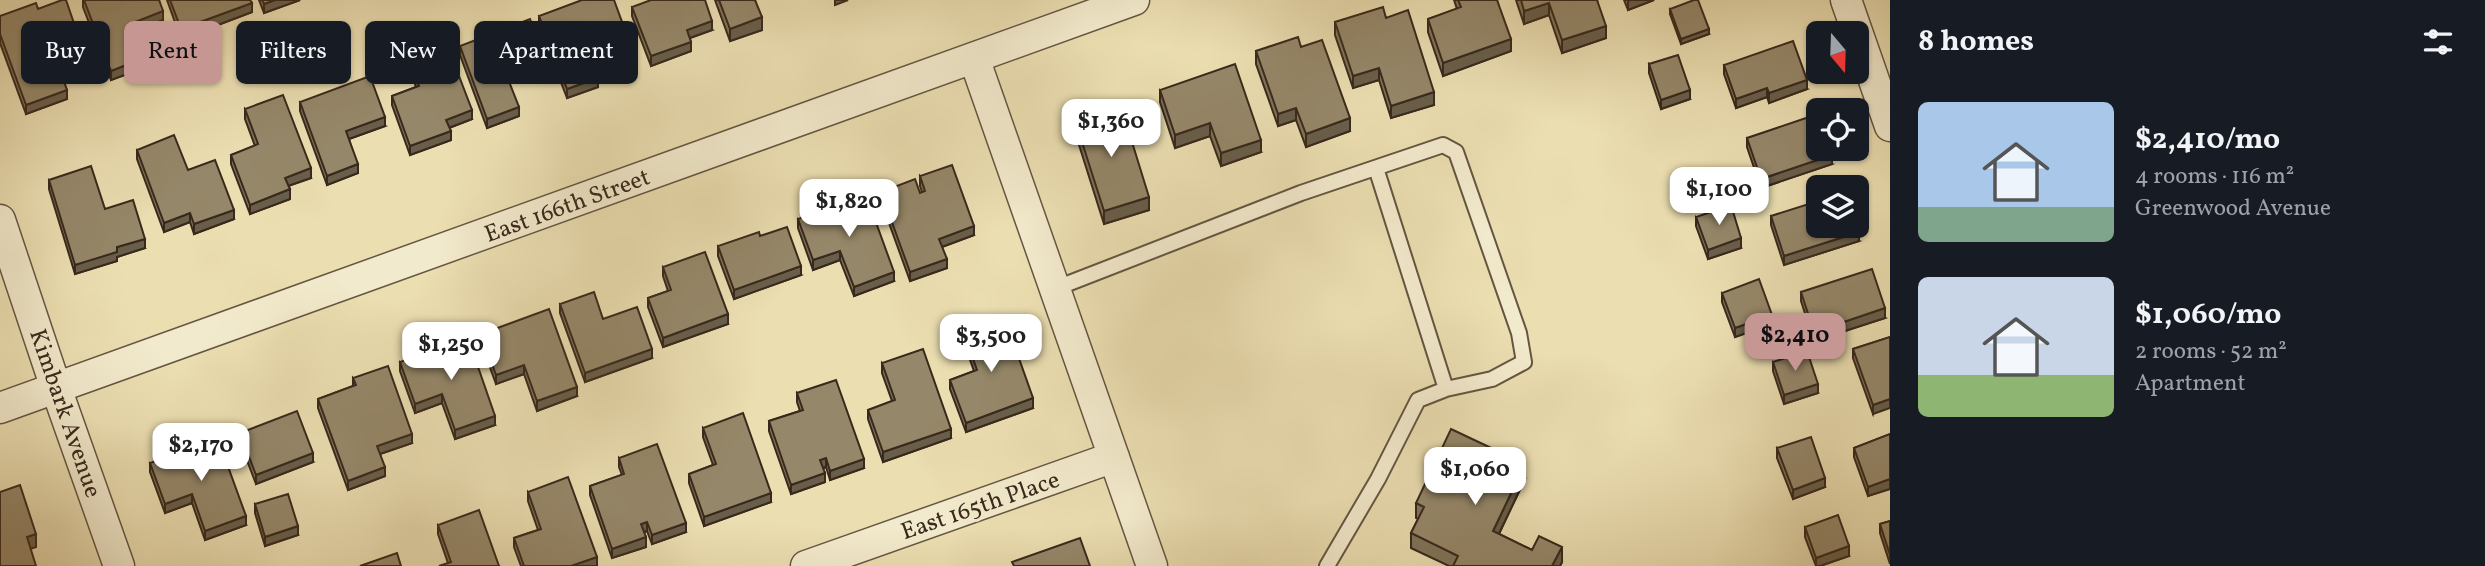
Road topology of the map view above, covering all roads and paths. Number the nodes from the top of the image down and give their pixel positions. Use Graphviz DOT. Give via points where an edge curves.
graph roads {
  1 [pos="1134,0"];
  2 [pos="1846,0"];
  3 [pos="974,58"];
  4 [pos="1890,126"];
  5 [pos="1376,168"];
  6 [pos="0,220"];
  7 [pos="1054,289"];
  8 [pos="56,388"];
  9 [pos="1446,389"];
  10 [pos="0,408"];
  11 [pos="1114,457"];
  12 [pos="119,566"];
  13 [pos="806,566"];
  14 [pos="1152,566"];
  15 [pos="1327,566"];
  1 -- 3 [label="street, East 166th Street"];
  2 -- 4 [label="street"];
  3 -- 7 [label="street"];
  3 -- 8 [label="street, East 166th Street"];
  5 -- 7 [label="lane"];
  5 -- 9 [label="lane"];
  5 -- 9 [label="lane" via="1443,145 1456,152 1519,332 1524,362 1492,379"];
  6 -- 8 [label="street, Kimbark Avenue"];
  7 -- 11 [label="street"];
  8 -- 10 [label="street, East 166th Street"];
  8 -- 12 [label="street, Kimbark Avenue"];
  9 -- 15 [label="lane" via="1418,400"];
  11 -- 13 [label="street, East 165th Place"];
  11 -- 14 [label="street"];
}
